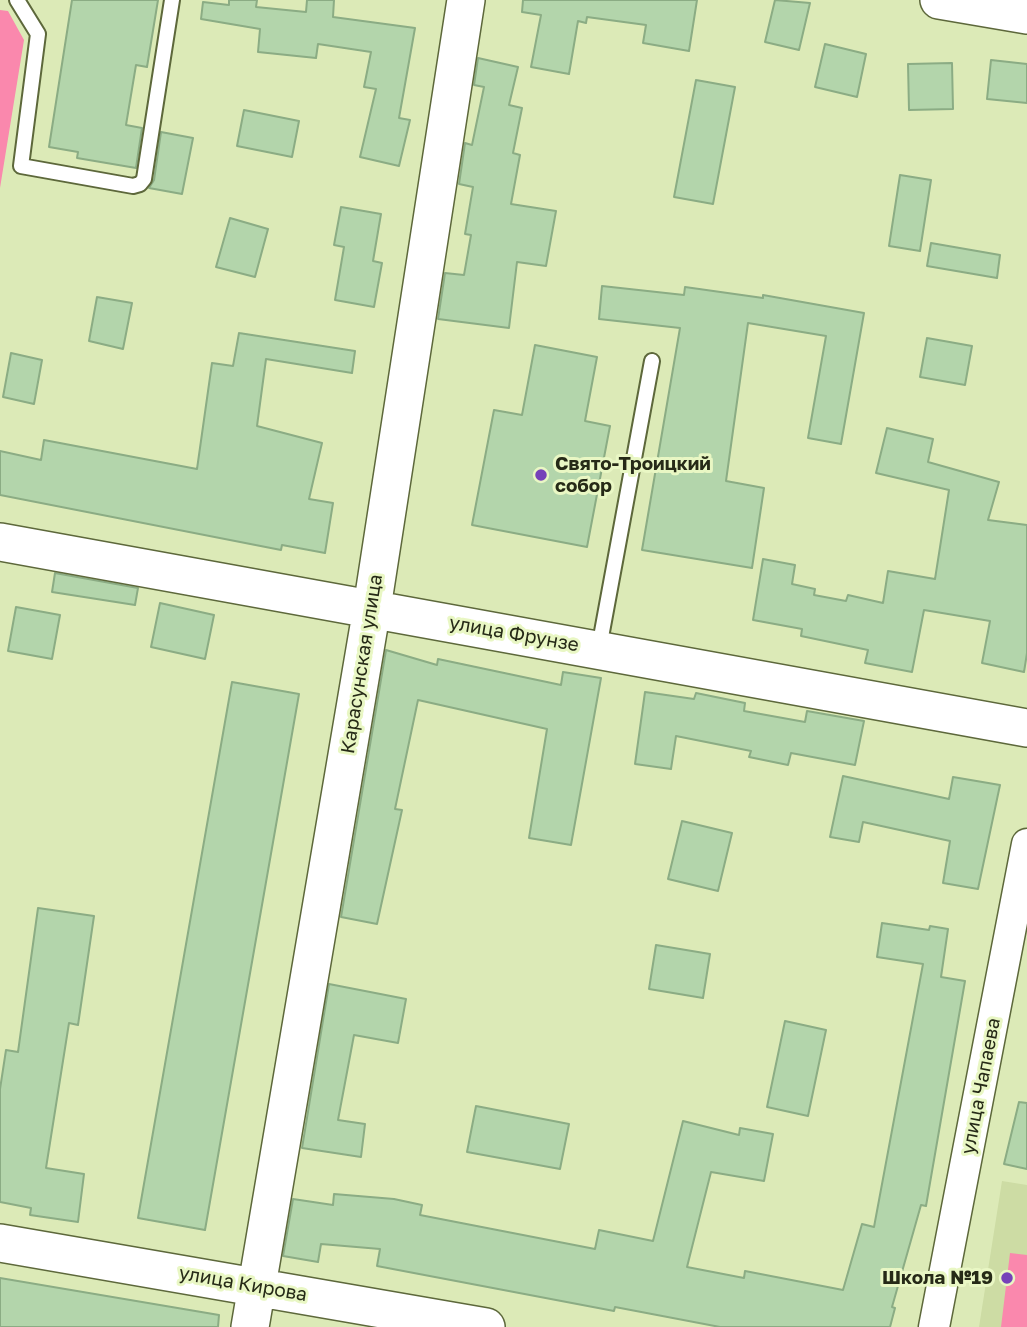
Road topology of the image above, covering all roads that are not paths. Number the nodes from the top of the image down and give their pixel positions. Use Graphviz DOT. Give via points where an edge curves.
graph roads {
  1 [pos="17,0"];
  2 [pos="172,0"];
  3 [pos="466,0"];
  4 [pos="939,0"];
  5 [pos="1027,15"];
  6 [pos="652,361"];
  7 [pos="0,542"];
  8 [pos="372,608"];
  9 [pos="599,650"];
  10 [pos="1027,728"];
  11 [pos="1027,844"];
  12 [pos="0,1242"];
  13 [pos="257,1287"];
  14 [pos="250,1327"];
  15 [pos="486,1327"];
  16 [pos="934,1327"];
  1 -- 2 [label="lane" via="38,34 21,166 133,186 144,179"];
  3 -- 8 [label="street, Карасунская улица"];
  4 -- 5 [label="street"];
  6 -- 9 [label="lane"];
  7 -- 8 [label="street, улица Фрунзе"];
  8 -- 9 [label="street, улица Фрунзе"];
  8 -- 13 [label="street, Карасунская улица"];
  9 -- 10 [label="street, улица Фрунзе"];
  11 -- 16 [label="street, улица Чапаева"];
  12 -- 13 [label="street, улица Кирова"];
  13 -- 14 [label="street, Карасунская улица"];
  13 -- 15 [label="street, улица Кирова"];
}
